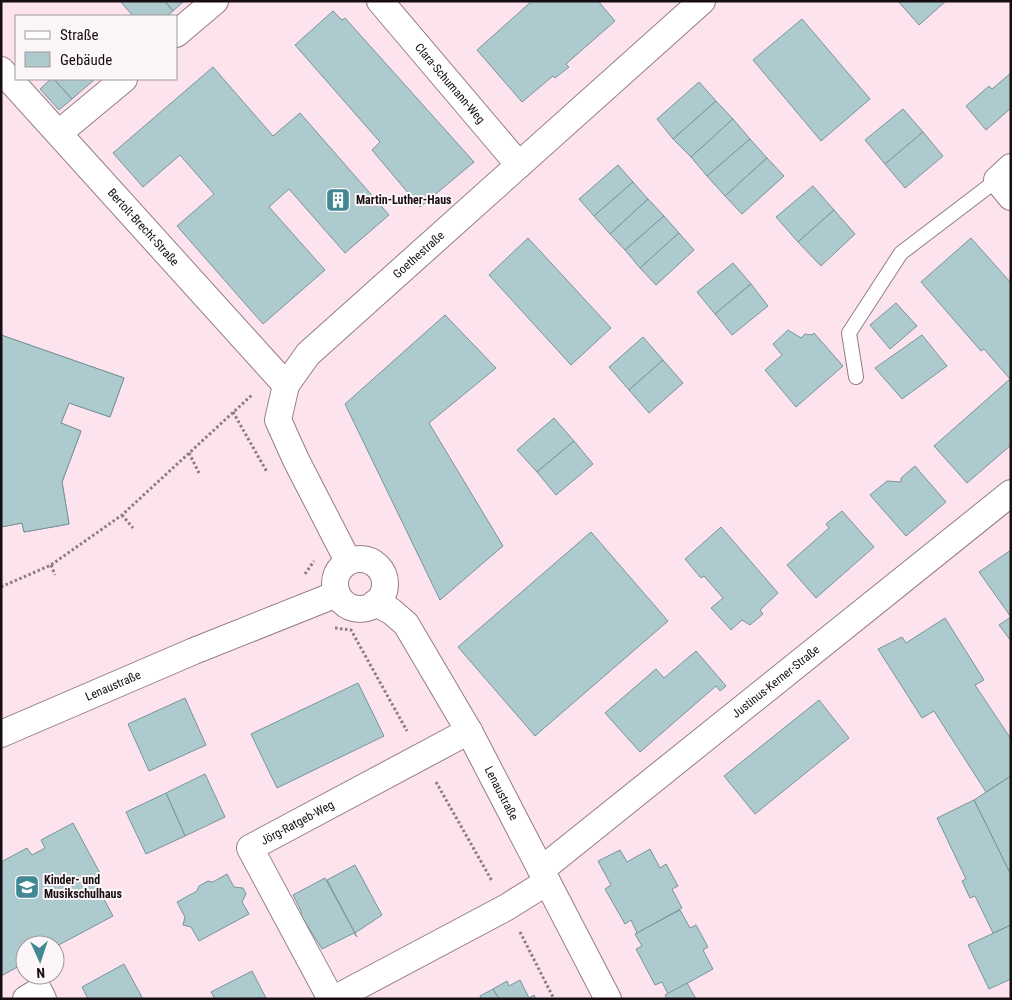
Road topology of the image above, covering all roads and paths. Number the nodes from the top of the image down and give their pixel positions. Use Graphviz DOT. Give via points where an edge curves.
graph roads {
  1 [pos="216,1"];
  2 [pos="380,1"];
  3 [pos="702,1"];
  4 [pos="178,32"];
  5 [pos="1,70"];
  6 [pos="123,80"];
  7 [pos="59,134"];
  8 [pos="519,165"];
  9 [pos="1006,181"];
  10 [pos="856,377"];
  11 [pos="286,385"];
  12 [pos="233,412"];
  13 [pos="189,453"];
  14 [pos="199,473"];
  15 [pos="267,473"];
  16 [pos="1011,493"];
  17 [pos="122,515"];
  18 [pos="133,528"];
  19 [pos="310,552"];
  20 [pos="348,561"];
  21 [pos="51,565"];
  22 [pos="55,575"];
  23 [pos="1,587"];
  24 [pos="337,594"];
  25 [pos="375,603"];
  26 [pos="303,608"];
  27 [pos="469,731"];
  28 [pos="1,734"];
  29 [pos="422,757"];
  30 [pos="544,876"];
  31 [pos="507,907"];
  32 [pos="26,999"];
  33 [pos="43,999"];
  34 [pos="332,999"];
  35 [pos="554,999"];
  36 [pos="608,999"];
  1 -- 4 [label="street"];
  2 -- 8 [label="street, Clara-Schumann-Weg"];
  3 -- 8 [label="street, Goethestraße"];
  5 -- 7 [label="street, Bertolt-Brecht-Straße"];
  6 -- 7 [label="street"];
  7 -- 11 [label="street, Bertolt-Brecht-Straße"];
  8 -- 11 [label="street, Goethestraße" via="308,354"];
  9 -- 10 [label="lane" via="901,253 849,333"];
  11 -- 12 [label="path" via="257,390"];
  11 -- 20 [label="street, Goethestraße" via="278,420"];
  12 -- 13 [label="path"];
  12 -- 15 [label="path"];
  13 -- 14 [label="path"];
  13 -- 17 [label="path"];
  16 -- 30 [label="street, Justinus-Kerner-Straße"];
  17 -- 18 [label="path"];
  17 -- 21 [label="path"];
  19 -- 26 [label="path" via="315,561 296,586"];
  20 -- 24 [label="street" via="337,572"];
  20 -- 25 [label="street" via="364,559 378,566 384,581 381,597"];
  21 -- 22 [label="path"];
  21 -- 23 [label="path"];
  24 -- 25 [label="street" via="354,608 369,607"];
  24 -- 26 [label="street, Lenaustraße"];
  25 -- 27 [label="street, Lenaustraße" via="391,610 406,624"];
  26 -- 28 [label="street, Lenaustraße"];
  26 -- 29 [label="path" via="309,624 351,630"];
  27 -- 29 [label="street, Jörg-Ratgeb-Weg"];
  27 -- 30 [label="street, Lenaustraße"];
  29 -- 31 [label="path"];
  29 -- 34 [label="street, Jörg-Ratgeb-Weg" via="250,848"];
  30 -- 31 [label="street, Jörg-Ratgeb-Weg"];
  30 -- 36 [label="street, Lenaustraße"];
  31 -- 34 [label="street, Jörg-Ratgeb-Weg"];
  31 -- 35 [label="path"];
  32 -- 33 [label="street" via="39,991"];
}
